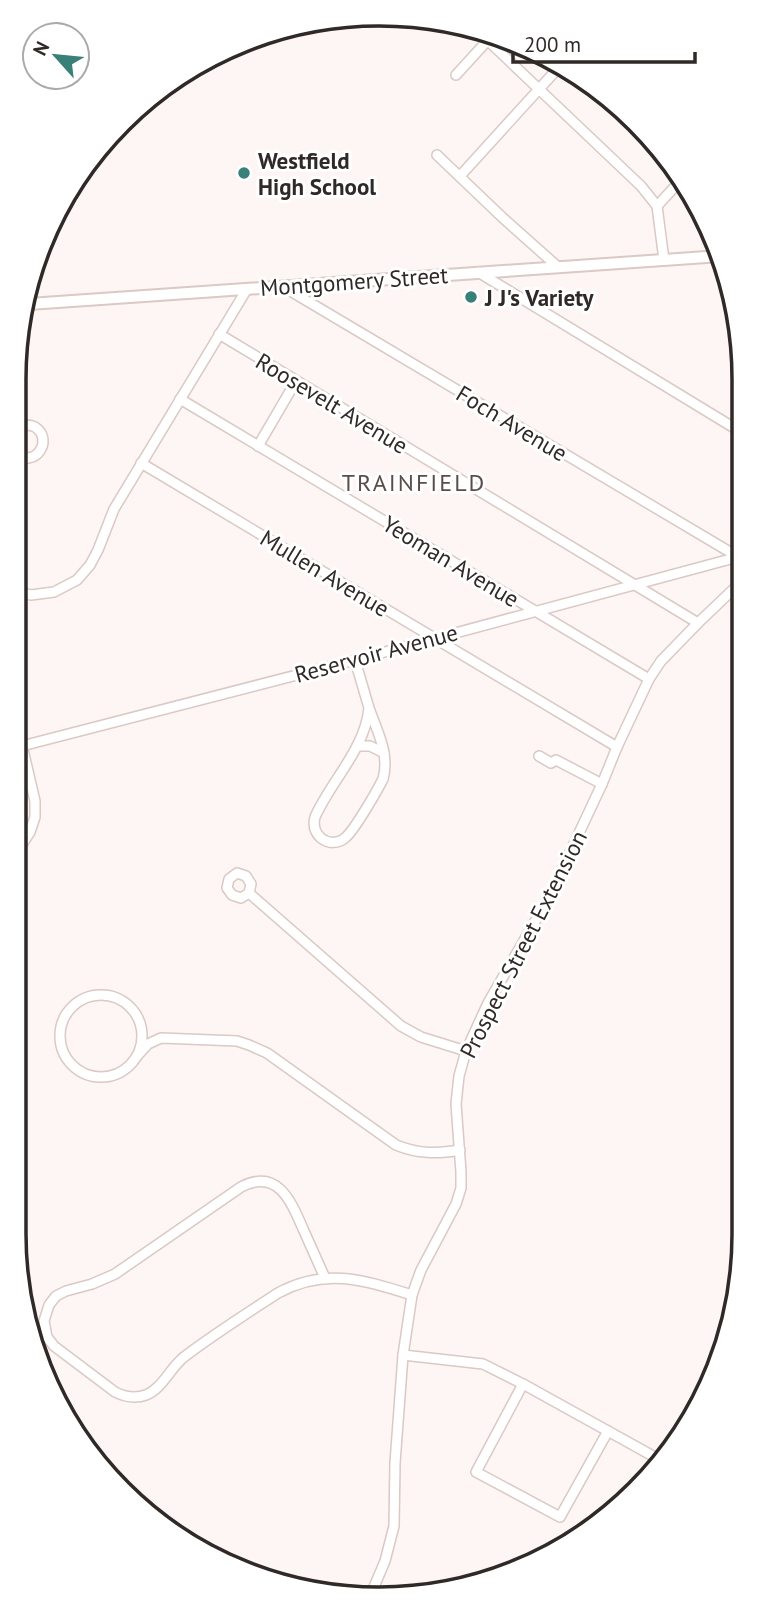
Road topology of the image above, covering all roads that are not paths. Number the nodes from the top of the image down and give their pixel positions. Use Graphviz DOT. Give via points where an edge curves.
graph roads {
  1 [pos="481,42"];
  2 [pos="494,46"];
  3 [pos="553,73"];
  4 [pos="456,75"];
  5 [pos="539,89"];
  6 [pos="437,155"];
  7 [pos="460,176"];
  8 [pos="674,187"];
  9 [pos="657,206"];
  10 [pos="710,257"];
  11 [pos="664,260"];
  12 [pos="558,267"];
  13 [pos="478,272"];
  14 [pos="282,286"];
  15 [pos="247,289"];
  16 [pos="34,304"];
  17 [pos="219,334"];
  18 [pos="296,381"];
  19 [pos="180,399"];
  20 [pos="26,425"];
  21 [pos="732,427"];
  22 [pos="258,446"];
  23 [pos="26,458"];
  24 [pos="141,463"];
  25 [pos="732,553"];
  26 [pos="732,560"];
  27 [pos="636,585"];
  28 [pos="732,591"];
  29 [pos="26,594"];
  30 [pos="534,611"];
  31 [pos="698,623"];
  32 [pos="433,638"];
  33 [pos="355,660"];
  34 [pos="649,679"];
  35 [pos="369,708"];
  36 [pos="26,745"];
  37 [pos="357,746"];
  38 [pos="617,747"];
  39 [pos="384,753"];
  40 [pos="539,756"];
  41 [pos="26,770"];
  42 [pos="602,784"];
  43 [pos="26,838"];
  44 [pos="248,893"];
  45 [pos="140,1023"];
  46 [pos="161,1038"];
  47 [pos="466,1051"];
  48 [pos="137,1056"];
  49 [pos="460,1150"];
  50 [pos="325,1278"];
  51 [pos="412,1295"];
  52 [pos="403,1355"];
  53 [pos="523,1384"];
  54 [pos="608,1432"];
  55 [pos="653,1456"];
  56 [pos="374,1587"];
  1 -- 4 [label="street"];
  2 -- 5 [label="street"];
  3 -- 5 [label="street"];
  5 -- 7 [label="street"];
  5 -- 9 [label="street"];
  6 -- 7 [label="street"];
  7 -- 12 [label="street"];
  8 -- 9 [label="street"];
  9 -- 11 [label="street"];
  10 -- 11 [label="main road, Montgomery Street"];
  11 -- 12 [label="main road, Montgomery Street"];
  12 -- 13 [label="main road, Montgomery Street"];
  13 -- 14 [label="main road, Montgomery Street"];
  13 -- 21 [label="street"];
  14 -- 15 [label="main road, Montgomery Street"];
  14 -- 25 [label="street, Foch Avenue"];
  15 -- 16 [label="main road, Montgomery Street"];
  15 -- 17 [label="street"];
  17 -- 18 [label="street, Roosevelt Avenue"];
  17 -- 19 [label="street"];
  18 -- 22 [label="street"];
  18 -- 27 [label="street, Roosevelt Avenue"];
  19 -- 22 [label="street, Yeoman Avenue"];
  19 -- 24 [label="street"];
  20 -- 23 [label="street" via="39,431 43,440 40,450"];
  22 -- 30 [label="street, Yeoman Avenue"];
  24 -- 29 [label="street" via="85,572 52,592"];
  24 -- 32 [label="street, Mullen Avenue"];
  26 -- 27 [label="street, Reservoir Avenue"];
  27 -- 30 [label="street, Reservoir Avenue"];
  27 -- 31 [label="street, Roosevelt Avenue"];
  28 -- 31 [label="street, Prospect Street Extension"];
  30 -- 32 [label="street, Reservoir Avenue"];
  30 -- 34 [label="street, Yeoman Avenue"];
  31 -- 34 [label="street, Prospect Street Extension"];
  32 -- 33 [label="street, Reservoir Avenue"];
  32 -- 38 [label="street, Mullen Avenue"];
  33 -- 35 [label="street"];
  33 -- 36 [label="street, Reservoir Avenue"];
  34 -- 38 [label="street, Prospect Street Extension"];
  35 -- 37 [label="street"];
  35 -- 39 [label="street"];
  37 -- 39 [label="street"];
  37 -- 39 [label="street" via="315,817 315,830 327,842 344,839 356,823 383,779"];
  38 -- 42 [label="street, Prospect Street Extension"];
  40 -- 42 [label="street"];
  41 -- 43 [label="street" via="35,809"];
  42 -- 47 [label="street, Prospect Street Extension" via="549,897"];
  44 -- 47 [label="street" via="401,1026"];
  45 -- 46 [label="street"];
  45 -- 48 [label="street" via="142,1043"];
  45 -- 48 [label="street" via="124,1002 112,996 92,996 69,1010 60,1034 70,1064 93,1077 118,1074"];
  46 -- 48 [label="street"];
  46 -- 49 [label="street" via="249,1045 267,1053 396,1145 431,1153"];
  47 -- 49 [label="street, Prospect Street Extension" via="456,1104"];
  49 -- 51 [label="street, Prospect Street Extension" via="459,1197"];
  50 -- 50 [label="street" via="288,1197 274,1185 252,1183 115,1274 56,1296 46,1310 44,1326 54,1346 109,1388 125,1396 142,1396 157,1388 184,1357 278,1293"];
  50 -- 51 [label="street" via="356,1280"];
  51 -- 52 [label="street, Prospect Street Extension"];
  52 -- 53 [label="street" via="483,1364"];
  52 -- 56 [label="street, Prospect Street Extension" via="394,1526"];
  53 -- 54 [label="street"];
  53 -- 54 [label="street" via="476,1472 560,1517"];
  54 -- 55 [label="street"];
}
